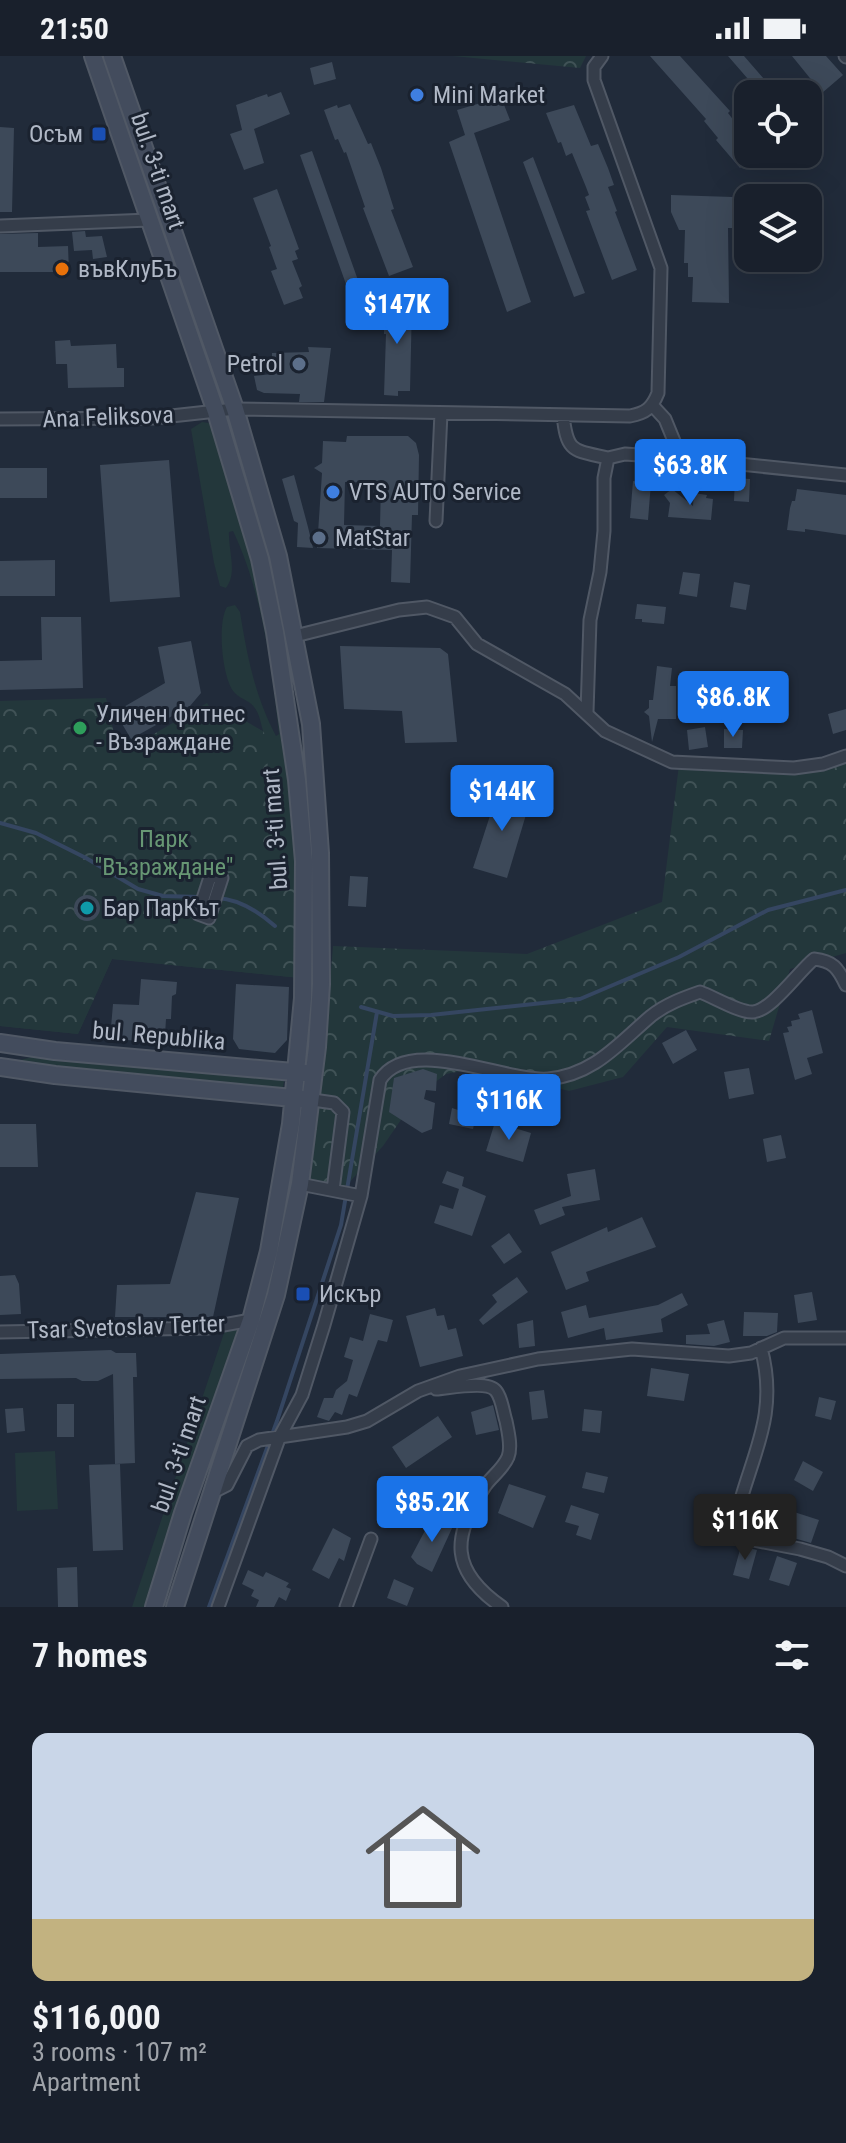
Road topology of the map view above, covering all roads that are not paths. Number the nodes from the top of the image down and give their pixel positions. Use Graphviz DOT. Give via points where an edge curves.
graph roads {
  1 [pos="93,56"];
  2 [pos="112,56"];
  3 [pos="602,56"];
  4 [pos="149,220"];
  5 [pos="0,226"];
  6 [pos="653,406"];
  7 [pos="235,409"];
  8 [pos="216,412"];
  9 [pos="441,413"];
  10 [pos="563,415"];
  11 [pos="0,419"];
  12 [pos="608,458"];
  13 [pos="681,458"];
  14 [pos="846,475"];
  15 [pos="436,521"];
  16 [pos="295,636"];
  17 [pos="587,712"];
  18 [pos="846,756"];
  19 [pos="846,985"];
  20 [pos="0,1043"];
  21 [pos="0,1067"];
  22 [pos="295,1072"];
  23 [pos="315,1073"];
  24 [pos="294,1098"];
  25 [pos="313,1100"];
  26 [pos="300,1184"];
  27 [pos="336,1191"];
  28 [pos="357,1195"];
  29 [pos="251,1320"];
  30 [pos="0,1332"];
  31 [pos="846,1338"];
  32 [pos="761,1348"];
  33 [pos="418,1391"];
  34 [pos="279,1437"];
  35 [pos="211,1493"];
  36 [pos="371,1539"];
  37 [pos="846,1566"];
  38 [pos="154,1607"];
  39 [pos="175,1607"];
  40 [pos="218,1607"];
  41 [pos="346,1607"];
  42 [pos="502,1607"];
  1 -- 4 [label="street, bul. 3-ti mart"];
  2 -- 7 [label="street, bul. 3-ti mart"];
  3 -- 6 [label="street" via="594,67 594,80 661,268 658,393"];
  4 -- 5 [label="street"];
  4 -- 8 [label="street, bul. 3-ti mart"];
  6 -- 10 [label="street, Ana Feliksova" via="630,416"];
  6 -- 13 [label="street" via="665,419"];
  7 -- 8 [label="street, Ana Feliksova"];
  7 -- 9 [label="street, Ana Feliksova"];
  7 -- 16 [label="street, bul. 3-ti mart" via="278,556"];
  8 -- 11 [label="street, Ana Feliksova"];
  8 -- 22 [label="street, bul. 3-ti mart" via="260,559 297,780 305,922"];
  9 -- 10 [label="street, Ana Feliksova"];
  9 -- 15 [label="street"];
  10 -- 12 [label="street" via="572,448"];
  12 -- 13 [label="street"];
  12 -- 17 [label="street" via="600,572 590,620"];
  13 -- 14 [label="street"];
  16 -- 17 [label="street" via="427,607 455,617 477,644"];
  16 -- 23 [label="street, bul. 3-ti mart" via="311,724 320,853"];
  17 -- 18 [label="street" via="605,731 672,762 794,768"];
  19 -- 28 [label="street" via="839,969 814,959 773,1003 754,1012 700,992 653,1015 615,1051 576,1073 550,1079 441,1059 386,1069"];
  20 -- 22 [label="street, bul. Republika"];
  21 -- 24 [label="street, bul. Republika"];
  22 -- 23 [label="street, bul. Republika"];
  22 -- 24 [label="street, bul. 3-ti mart"];
  23 -- 25 [label="street, bul. 3-ti mart"];
  24 -- 25 [label="street, bul. Republika"];
  24 -- 29 [label="street, bul. 3-ti mart" via="269,1251"];
  25 -- 26 [label="street, bul. 3-ti mart"];
  25 -- 27 [label="street" via="334,1103 343,1112"];
  26 -- 27 [label="street"];
  26 -- 35 [label="street, bul. 3-ti mart" via="276,1295"];
  27 -- 28 [label="street"];
  28 -- 34 [label="street" via="302,1395"];
  29 -- 30 [label="street, Tsar Svetoslav Terter" via="207,1328"];
  29 -- 38 [label="street, bul. 3-ti mart"];
  31 -- 32 [label="street" via="784,1338"];
  32 -- 33 [label="street" via="729,1356 632,1349 538,1359"];
  32 -- 37 [label="street" via="766,1423 733,1532"];
  33 -- 34 [label="street" via="367,1421"];
  33 -- 42 [label="street" via="484,1385 499,1397 509,1455 466,1521 460,1544 462,1566 480,1592"];
  34 -- 35 [label="street" via="247,1446 227,1485"];
  34 -- 40 [label="street"];
  35 -- 39 [label="street, bul. 3-ti mart"];
  36 -- 41 [label="street"];
}
